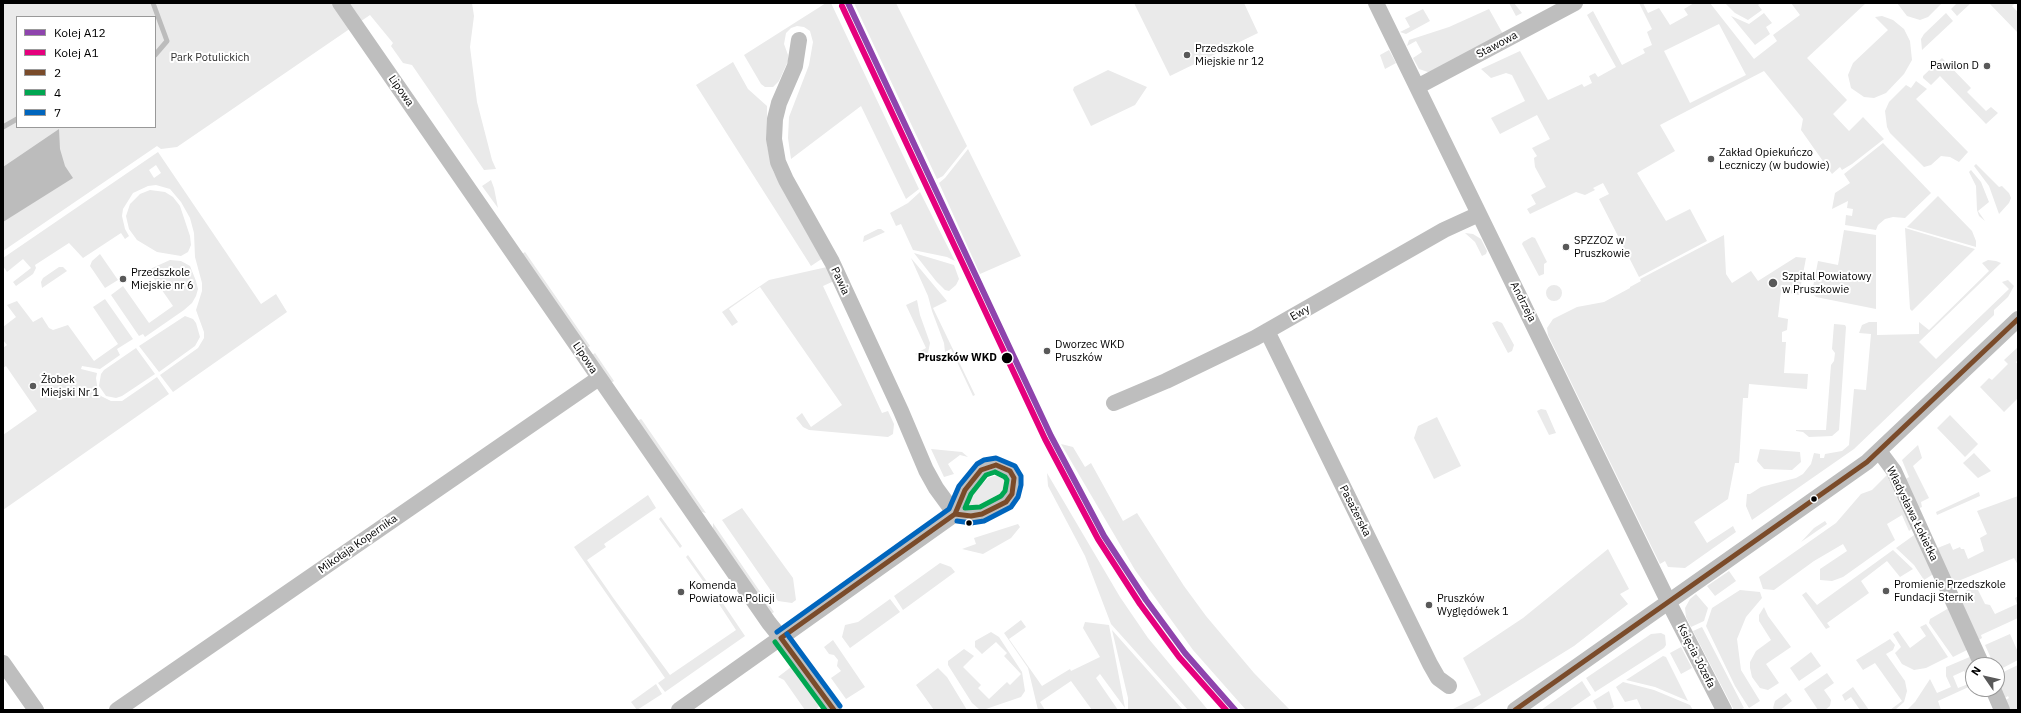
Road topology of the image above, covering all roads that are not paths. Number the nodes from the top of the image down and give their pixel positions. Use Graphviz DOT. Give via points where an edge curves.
graph roads {
  1 [pos="340,3"];
  2 [pos="1376,3"];
  3 [pos="1575,3"];
  4 [pos="799,40"];
  5 [pos="1417,87"];
  6 [pos="1480,214"];
  7 [pos="2018,319"];
  8 [pos="1267,332"];
  9 [pos="599,378"];
  10 [pos="1114,403"];
  11 [pos="1879,451"];
  12 [pos="1668,602"];
  13 [pos="781,638"];
  14 [pos="1978,657"];
  15 [pos="3,663"];
  16 [pos="1449,686"];
  17 [pos="1996,697"];
  18 [pos="36,710"];
  19 [pos="117,710"];
  20 [pos="679,710"];
  21 [pos="834,710"];
  22 [pos="1515,710"];
  23 [pos="1724,710"];
  24 [pos="2002,710"];
  1 -- 9 [label="street, Lipowa"];
  2 -- 5 [label="street, Andrzeja"];
  3 -- 5 [label="street, Stawowa"];
  4 -- 13 [label="street, Pawia" via="794,66 775,119 774,139 778,162 829,258 901,410 926,470 955,514"];
  5 -- 6 [label="street, Andrzeja"];
  6 -- 8 [label="street, Ewy" via="1444,230"];
  6 -- 12 [label="street, Andrzeja"];
  7 -- 11 [label="street"];
  8 -- 10 [label="street, Ewy"];
  8 -- 16 [label="street, Pasażerska" via="1430,664 1438,678"];
  9 -- 13 [label="street, Lipowa"];
  9 -- 19 [label="street, Mikołaja Kopernika"];
  11 -- 12 [label="street"];
  11 -- 14 [label="street, Władysława Łokietka" via="1894,471"];
  12 -- 22 [label="street"];
  12 -- 23 [label="street, Księcia Józefa"];
  13 -- 20 [label="street"];
  13 -- 21 [label="street, Lipowa"];
  15 -- 18 [label="street"];
  17 -- 24 [label="street"];
}
